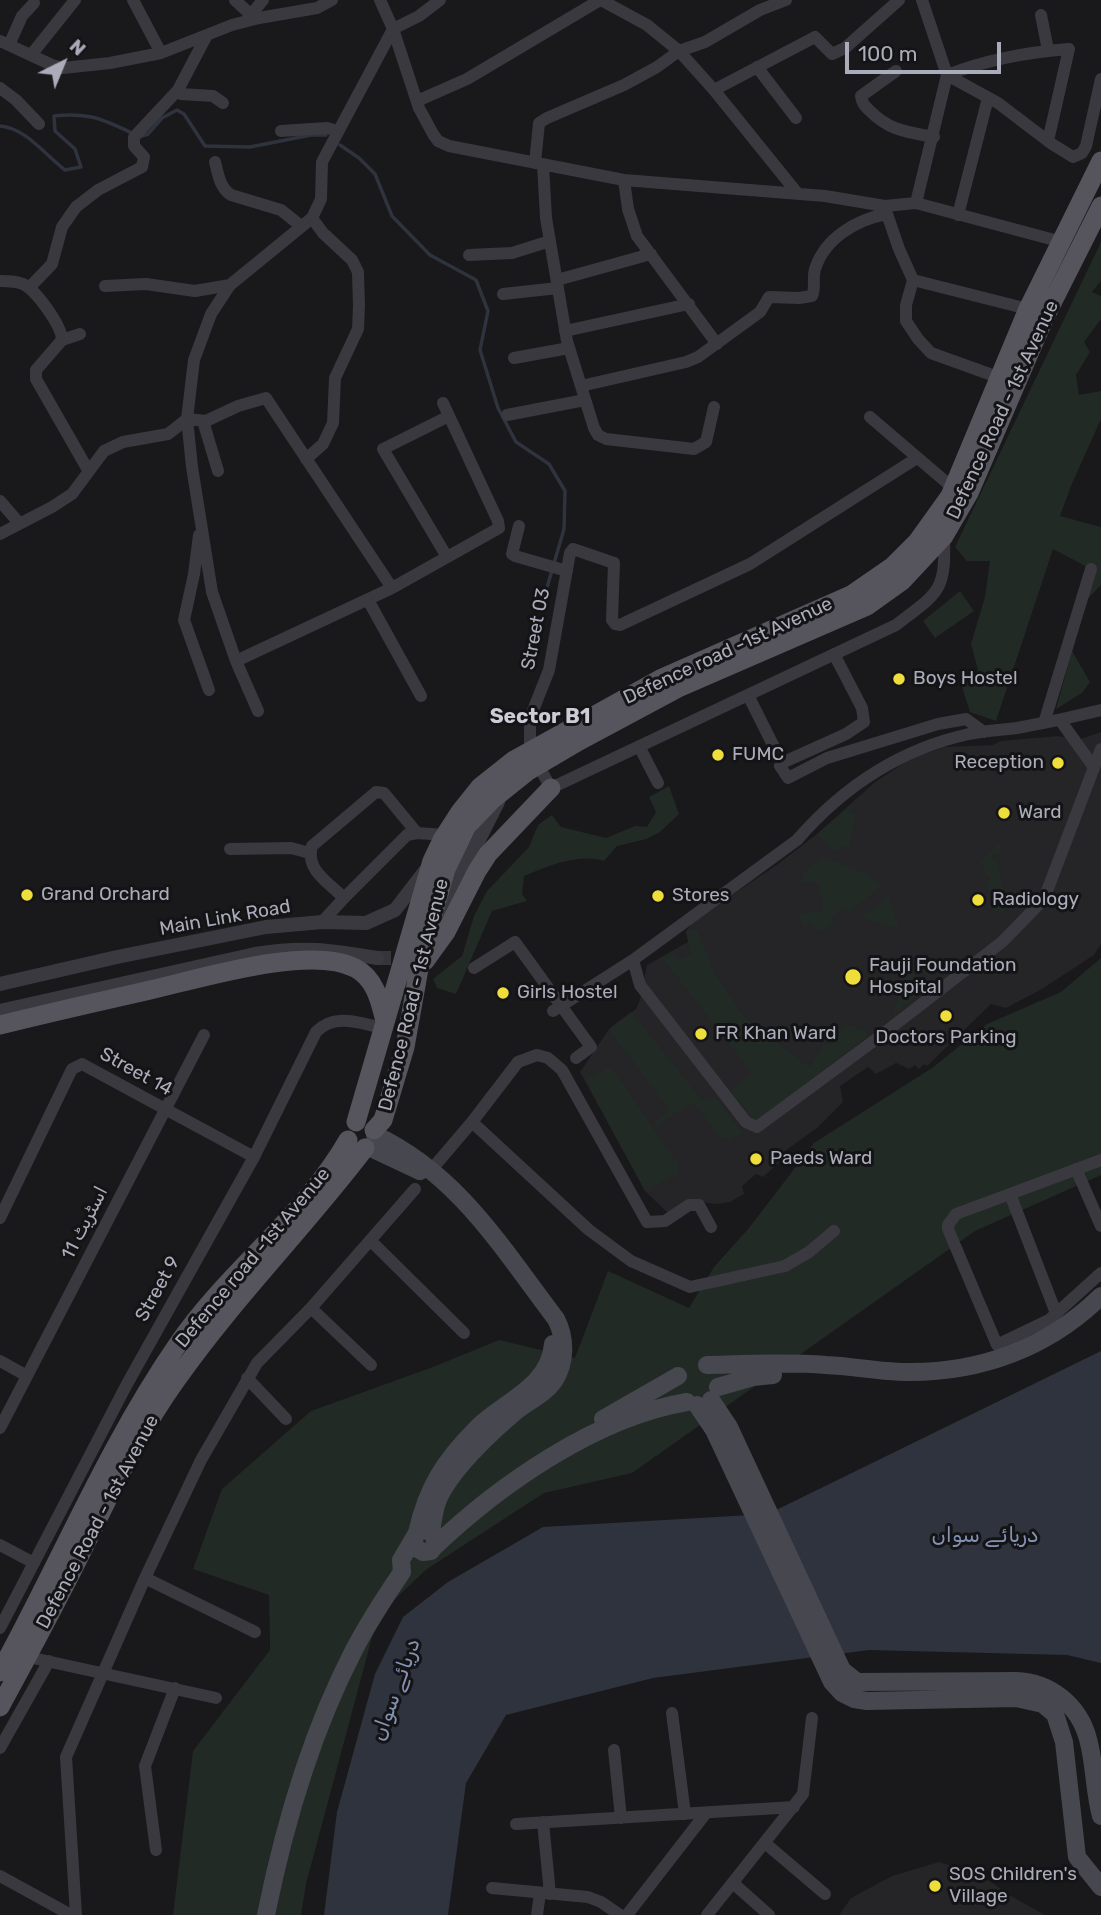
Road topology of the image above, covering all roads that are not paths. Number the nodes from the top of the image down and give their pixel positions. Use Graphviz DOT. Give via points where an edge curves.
graph roads {
  1 [pos="75,0"];
  2 [pos="132,0"];
  3 [pos="235,0"];
  4 [pos="263,0"];
  5 [pos="332,0"];
  6 [pos="380,0"];
  7 [pos="440,0"];
  8 [pos="601,0"];
  9 [pos="786,0"];
  10 [pos="899,0"];
  11 [pos="922,0"];
  12 [pos="34,3"];
  13 [pos="1041,15"];
  14 [pos="248,18"];
  15 [pos="393,29"];
  16 [pos="207,35"];
  17 [pos="4,43"];
  18 [pos="1048,50"];
  19 [pos="679,51"];
  20 [pos="161,53"];
  21 [pos="31,55"];
  22 [pos="757,67"];
  23 [pos="897,71"];
  24 [pos="947,75"];
  25 [pos="1101,79"];
  26 [pos="0,88"];
  27 [pos="178,90"];
  28 [pos="714,90"];
  29 [pos="988,98"];
  30 [pos="417,101"];
  31 [pos="223,103"];
  32 [pos="796,118"];
  33 [pos="39,124"];
  34 [pos="281,131"];
  35 [pos="338,131"];
  36 [pos="933,137"];
  37 [pos="1048,141"];
  38 [pos="1101,161"];
  39 [pos="215,162"];
  40 [pos="539,164"];
  41 [pos="624,180"];
  42 [pos="798,194"];
  43 [pos="916,203"];
  44 [pos="1101,206"];
  45 [pos="886,210"];
  46 [pos="958,215"];
  47 [pos="307,222"];
  48 [pos="550,241"];
  49 [pos="1062,242"];
  50 [pos="651,254"];
  51 [pos="469,255"];
  52 [pos="913,280"];
  53 [pos="0,281"];
  54 [pos="557,284"];
  55 [pos="230,285"];
  56 [pos="104,286"];
  57 [pos="29,288"];
  58 [pos="503,294"];
  59 [pos="689,304"];
  60 [pos="1028,309"];
  61 [pos="565,331"];
  62 [pos="80,334"];
  63 [pos="62,340"];
  64 [pos="717,344"];
  65 [pos="569,348"];
  66 [pos="514,358"];
  67 [pos="1007,381"];
  68 [pos="581,386"];
  69 [pos="585,400"];
  70 [pos="443,402"];
  71 [pos="714,407"];
  72 [pos="507,415"];
  73 [pos="449,416"];
  74 [pos="870,417"];
  75 [pos="187,419"];
  76 [pos="203,421"];
  77 [pos="306,458"];
  78 [pos="917,458"];
  79 [pos="88,470"];
  80 [pos="218,471"];
  81 [pos="953,488"];
  82 [pos="0,501"];
  83 [pos="201,521"];
  84 [pos="19,523"];
  85 [pos="519,526"];
  86 [pos="0,534"];
  87 [pos="944,536"];
  88 [pos="447,557"];
  89 [pos="557,568"];
  90 [pos="1091,569"];
  91 [pos="392,589"];
  92 [pos="368,600"];
  93 [pos="834,654"];
  94 [pos="236,661"];
  95 [pos="209,690"];
  96 [pos="748,695"];
  97 [pos="421,696"];
  98 [pos="258,710"];
  99 [pos="1101,710"];
  100 [pos="1060,720"];
  101 [pos="1044,723"];
  102 [pos="984,732"];
  103 [pos="639,746"];
  104 [pos="774,747"];
  105 [pos="1101,749"];
  106 [pos="534,758"];
  107 [pos="1093,766"];
  108 [pos="658,783"];
  109 [pos="551,788"];
  110 [pos="506,789"];
  111 [pos="417,833"];
  112 [pos="445,835"];
  113 [pos="230,849"];
  114 [pos="310,853"];
  115 [pos="432,861"];
  116 [pos="344,898"];
  117 [pos="444,916"];
  118 [pos="322,922"];
  119 [pos="377,958"];
  120 [pos="633,960"];
  121 [pos="474,968"];
  122 [pos="417,976"];
  123 [pos="0,984"];
  124 [pos="557,1008"];
  125 [pos="0,1011"];
  126 [pos="0,1024"];
  127 [pos="385,1025"];
  128 [pos="204,1035"];
  129 [pos="576,1058"];
  130 [pos="165,1110"];
  131 [pos="472,1122"];
  132 [pos="365,1137"];
  133 [pos="254,1157"];
  134 [pos="1101,1160"];
  135 [pos="432,1169"];
  136 [pos="1076,1169"];
  137 [pos="415,1189"];
  138 [pos="1010,1194"];
  139 [pos="0,1218"];
  140 [pos="1101,1226"];
  141 [pos="711,1227"];
  142 [pos="834,1231"];
  143 [pos="371,1241"];
  144 [pos="1101,1273"];
  145 [pos="1101,1296"];
  146 [pos="311,1308"];
  147 [pos="1101,1311"];
  148 [pos="1056,1313"];
  149 [pos="464,1333"];
  150 [pos="0,1361"];
  151 [pos="371,1365"];
  152 [pos="707,1365"];
  153 [pos="27,1376"];
  154 [pos="678,1376"];
  155 [pos="247,1378"];
  156 [pos="703,1398"];
  157 [pos="286,1419"];
  158 [pos="0,1428"];
  159 [pos="426,1540"];
  160 [pos="0,1545"];
  161 [pos="34,1563"];
  162 [pos="145,1578"];
  163 [pos="49,1597"];
  164 [pos="0,1628"];
  165 [pos="255,1632"];
  166 [pos="28,1657"];
  167 [pos="48,1661"];
  168 [pos="0,1672"];
  169 [pos="102,1672"];
  170 [pos="837,1676"];
  171 [pos="175,1688"];
  172 [pos="216,1698"];
  173 [pos="0,1707"];
  174 [pos="672,1713"];
  175 [pos="812,1718"];
  176 [pos="0,1748"];
  177 [pos="614,1750"];
  178 [pos="794,1807"];
  179 [pos="706,1813"];
  180 [pos="685,1814"];
  181 [pos="1101,1816"];
  182 [pos="621,1818"];
  183 [pos="543,1822"];
  184 [pos="516,1824"];
  185 [pos="765,1843"];
  186 [pos="156,1850"];
  187 [pos="0,1876"];
  188 [pos="733,1883"];
  189 [pos="1101,1887"];
  190 [pos="492,1888"];
  191 [pos="545,1894"];
  192 [pos="825,1894"];
  193 [pos="71,1915"];
  194 [pos="76,1915"];
  195 [pos="266,1915"];
  196 [pos="537,1915"];
  197 [pos="620,1915"];
  198 [pos="627,1915"];
  199 [pos="707,1915"];
  200 [pos="769,1915"];
  1 -- 21 [label="street"];
  2 -- 20 [label="street"];
  3 -- 14 [label="street"];
  4 -- 14 [label="street"];
  5 -- 14 [label="street" via="317,8"];
  6 -- 15 [label="street"];
  7 -- 15 [label="street"];
  8 -- 19 [label="street" via="647,25"];
  8 -- 30 [label="street" via="467,79"];
  9 -- 19 [label="street"];
  10 -- 22 [label="street" via="845,48 832,54 815,37"];
  11 -- 24 [label="street"];
  12 -- 17 [label="street"];
  13 -- 18 [label="street"];
  14 -- 16 [label="street"];
  15 -- 30 [label="street"];
  15 -- 35 [label="street"];
  16 -- 20 [label="street"];
  16 -- 27 [label="street"];
  17 -- 21 [label="street"];
  18 -- 24 [label="street"];
  18 -- 37 [label="street" via="1069,49"];
  19 -- 28 [label="street"];
  19 -- 40 [label="street" via="624,85 539,123"];
  20 -- 21 [label="street" via="64,68"];
  22 -- 28 [label="street"];
  22 -- 32 [label="street"];
  23 -- 36 [label="street" via="861,96 862,103 885,125"];
  24 -- 29 [label="street"];
  24 -- 36 [label="street"];
  25 -- 37 [label="street" via="1082,153 1073,157"];
  26 -- 33 [label="street"];
  27 -- 31 [label="street" via="213,96"];
  27 -- 57 [label="street" via="135,135 134,146 144,157 142,167 76,207 62,227 52,264"];
  28 -- 42 [label="street"];
  29 -- 37 [label="street"];
  29 -- 46 [label="street"];
  30 -- 40 [label="street" via="438,141"];
  34 -- 35 [label="street"];
  35 -- 47 [label="street" via="322,162 321,199"];
  36 -- 43 [label="street"];
  38 -- 49 [label="main road, Defence road -1st Avenue"];
  39 -- 47 [label="street" via="226,192"];
  40 -- 41 [label="street"];
  40 -- 48 [label="street"];
  41 -- 42 [label="street"];
  41 -- 50 [label="street" via="637,236"];
  42 -- 45 [label="street"];
  43 -- 45 [label="street"];
  43 -- 46 [label="street"];
  44 -- 67 [label="main road, Defence Road - 1st Avenue"];
  45 -- 52 [label="street"];
  45 -- 64 [label="street" via="855,224 830,243 816,265 812,296 769,297 760,312"];
  46 -- 49 [label="street"];
  47 -- 55 [label="street"];
  47 -- 77 [label="street" via="352,260 358,272 359,306 358,329 335,378 333,423 323,444"];
  48 -- 51 [label="street" via="512,253"];
  48 -- 54 [label="street"];
  49 -- 60 [label="main road, Defence road -1st Avenue"];
  50 -- 54 [label="street"];
  50 -- 59 [label="street"];
  52 -- 60 [label="street"];
  52 -- 67 [label="street" via="906,321 918,339 931,352"];
  53 -- 57 [label="street"];
  54 -- 58 [label="street"];
  54 -- 61 [label="street"];
  55 -- 56 [label="street" via="195,291 146,284"];
  55 -- 75 [label="street" via="211,314 194,360"];
  57 -- 63 [label="street" via="57,324"];
  59 -- 61 [label="street"];
  59 -- 64 [label="street"];
  60 -- 67 [label="main road, Defence road -1st Avenue"];
  61 -- 65 [label="street"];
  62 -- 63 [label="street"];
  63 -- 79 [label="street" via="36,370 36,379"];
  64 -- 68 [label="street" via="686,362"];
  65 -- 66 [label="street"];
  65 -- 68 [label="street"];
  67 -- 81 [label="main road, Defence road -1st Avenue"];
  67 -- 87 [label="main road, Defence Road - 1st Avenue" via="969,493"];
  68 -- 69 [label="street"];
  69 -- 71 [label="street" via="594,428 606,439 694,449 706,442"];
  69 -- 72 [label="street"];
  70 -- 73 [label="street"];
  73 -- 88 [label="street" via="499,528"];
  73 -- 88 [label="street" via="383,449"];
  74 -- 78 [label="street"];
  75 -- 76 [label="street"];
  75 -- 79 [label="street" via="168,434 123,442 104,452"];
  75 -- 83 [label="street"];
  76 -- 77 [label="street" via="266,398"];
  76 -- 80 [label="street"];
  77 -- 91 [label="street"];
  78 -- 81 [label="street"];
  78 -- 89 [label="street, Street 03" via="750,564 620,625 612,620 614,563 576,549"];
  79 -- 84 [label="street" via="72,494"];
  81 -- 106 [label="main road, Defence road -1st Avenue" via="917,542 851,595 660,679"];
  82 -- 84 [label="street"];
  83 -- 94 [label="street" via="212,592"];
  83 -- 95 [label="street" via="184,620"];
  84 -- 86 [label="street"];
  85 -- 89 [label="street" via="512,554"];
  87 -- 93 [label="street" via="946,564 939,588 930,599 896,625"];
  87 -- 106 [label="main road, Defence Road - 1st Avenue" via="902,581 867,606 678,688"];
  88 -- 91 [label="street"];
  89 -- 106 [label="street, Street 03" via="549,670 530,718"];
  90 -- 101 [label="street"];
  91 -- 92 [label="street"];
  92 -- 94 [label="street"];
  92 -- 97 [label="street"];
  93 -- 96 [label="street"];
  93 -- 102 [label="street" via="862,708 864,722 784,762 780,766 785,776 791,778 827,758 938,724 966,719"];
  94 -- 98 [label="street"];
  96 -- 103 [label="street"];
  96 -- 104 [label="street"];
  99 -- 100 [label="street"];
  100 -- 101 [label="street"];
  100 -- 107 [label="street"];
  101 -- 102 [label="street"];
  102 -- 120 [label="street" via="936,743 884,766 797,840"];
  103 -- 108 [label="street"];
  103 -- 109 [label="street"];
  105 -- 107 [label="street"];
  106 -- 109 [label="street"];
  106 -- 110 [label="main road, Defence Road - 1st Avenue"];
  106 -- 112 [label="main road, Defence road -1st Avenue" via="514,760 480,787"];
  107 -- 120 [label="street" via="1044,899 1002,943 757,1127 746,1122 640,985"];
  109 -- 122 [label="main road" via="488,854"];
  110 -- 117 [label="street"];
  110 -- 122 [label="main road, Defence Road - 1st Avenue" via="467,827 454,849"];
  111 -- 112 [label="street"];
  111 -- 114 [label="street" via="384,793 376,792 312,846"];
  111 -- 116 [label="street" via="407,835"];
  112 -- 115 [label="main road, Defence road -1st Avenue"];
  113 -- 114 [label="street" via="291,848"];
  114 -- 116 [label="street" via="311,866"];
  115 -- 118 [label="street, Main Link Road" via="388,914 366,923"];
  115 -- 127 [label="main road, Defence road -1st Avenue"];
  116 -- 118 [label="street"];
  118 -- 123 [label="street, Main Link Road" via="266,928"];
  119 -- 125 [label="street" via="289,948"];
  120 -- 124 [label="street"];
  121 -- 124 [label="street" via="515,942"];
  122 -- 132 [label="main road, Defence Road - 1st Avenue" via="405,1047 383,1120"];
  124 -- 129 [label="street" via="591,1047"];
  126 -- 127 [label="main road" via="261,965 307,960 356,968 379,996"];
  127 -- 132 [label="main road, Defence road -1st Avenue"];
  127 -- 133 [label="street, Street 9" via="339,1019 316,1032"];
  128 -- 130 [label="street, اسٹریٹ 11"];
  130 -- 133 [label="street, Street 14"];
  130 -- 139 [label="street, Street 14" via="82,1063 72,1069"];
  130 -- 153 [label="street, اسٹریٹ 11"];
  131 -- 135 [label="street"];
  131 -- 141 [label="street" via="518,1062 537,1055 548,1058 562,1070 647,1222 665,1222 689,1205 699,1205"];
  131 -- 142 [label="street" via="589,1230 631,1262 690,1287 785,1266"];
  132 -- 135 [label="main road" via="402,1147"];
  132 -- 159 [label="main road" via="422,1172 447,1195 531,1301 551,1330 554,1346 536,1381 479,1426 443,1467 432,1484"];
  132 -- 163 [label="main road, Defence Road - 1st Avenue" via="318,1209 241,1295 176,1379"];
  133 -- 161 [label="street, Street 9" via="127,1384"];
  134 -- 136 [label="street"];
  135 -- 159 [label="main road" via="493,1237 556,1319 564,1345 559,1371 546,1390 497,1427 440,1494"];
  136 -- 138 [label="street"];
  136 -- 140 [label="street"];
  137 -- 143 [label="street"];
  138 -- 148 [label="street"];
  138 -- 148 [label="street" via="956,1214 948,1229 997,1345"];
  143 -- 146 [label="street"];
  143 -- 149 [label="street"];
  144 -- 148 [label="street"];
  145 -- 152 [label="main road" via="1038,1344 988,1364 905,1372 825,1365"];
  146 -- 151 [label="street"];
  146 -- 155 [label="street"];
  147 -- 156 [label="main road" via="1050,1347 1007,1368 971,1378 929,1383 790,1374 753,1377"];
  150 -- 153 [label="street"];
  152 -- 154 [label="main road" via="688,1365"];
  152 -- 156 [label="main road" via="717,1377"];
  153 -- 158 [label="street, اسٹریٹ 11"];
  154 -- 156 [label="main road" via="677,1391"];
  154 -- 159 [label="main road" via="503,1476"];
  155 -- 157 [label="street"];
  155 -- 162 [label="street" via="201,1460"];
  156 -- 159 [label="main road" via="634,1416 582,1440"];
  156 -- 170 [label="main road" via="722,1429"];
  159 -- 195 [label="main road" via="401,1560 402,1572 354,1650 326,1714 293,1806"];
  160 -- 161 [label="street"];
  161 -- 164 [label="street, Street 9"];
  162 -- 165 [label="street"];
  162 -- 169 [label="street"];
  163 -- 166 [label="main road, Defence Road - 1st Avenue"];
  163 -- 168 [label="main road"];
  166 -- 167 [label="street"];
  166 -- 173 [label="main road, Defence Road - 1st Avenue"];
  167 -- 169 [label="street"];
  167 -- 176 [label="street"];
  169 -- 171 [label="street"];
  169 -- 194 [label="street" via="66,1757"];
  170 -- 181 [label="main road" via="857,1682 1016,1681 1049,1688 1075,1714 1088,1737"];
  170 -- 189 [label="main road" via="842,1693 867,1701 1016,1698 1043,1704 1055,1714 1064,1742 1077,1857"];
  171 -- 172 [label="street"];
  171 -- 186 [label="street" via="145,1766"];
  174 -- 180 [label="street"];
  175 -- 178 [label="street" via="803,1794"];
  177 -- 182 [label="street"];
  178 -- 179 [label="street"];
  178 -- 185 [label="street"];
  179 -- 180 [label="street"];
  179 -- 198 [label="street"];
  180 -- 182 [label="street"];
  182 -- 183 [label="street"];
  183 -- 184 [label="street"];
  183 -- 191 [label="street"];
  185 -- 188 [label="street"];
  185 -- 192 [label="street"];
  187 -- 193 [label="street"];
  188 -- 199 [label="street"];
  188 -- 200 [label="street"];
  190 -- 191 [label="street"];
  191 -- 196 [label="street"];
  191 -- 197 [label="street" via="588,1897"];
}
